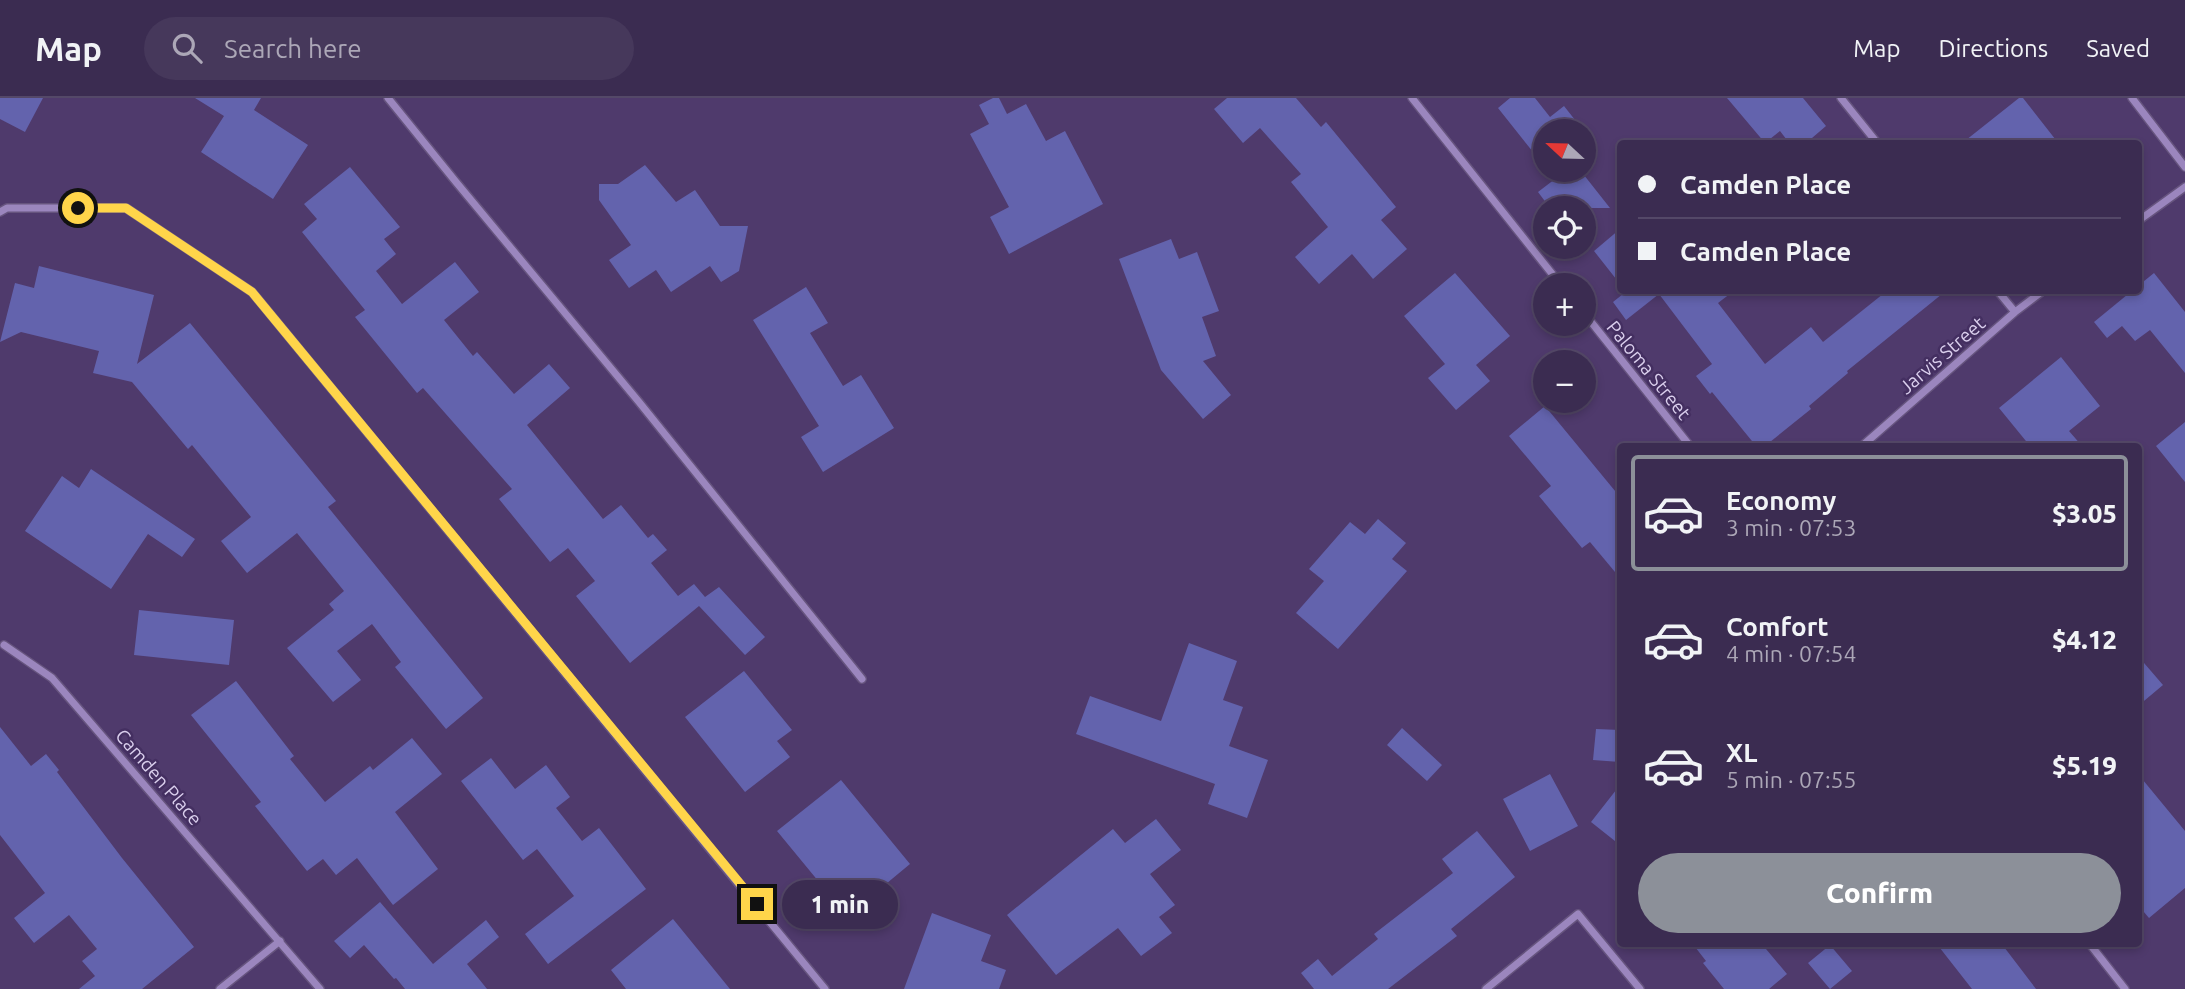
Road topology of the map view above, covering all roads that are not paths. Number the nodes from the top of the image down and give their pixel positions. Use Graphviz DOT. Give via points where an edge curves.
graph roads {
  1 [pos="388,98"];
  2 [pos="1412,98"];
  3 [pos="1841,98"];
  4 [pos="2132,98"];
  5 [pos="1875,140"];
  6 [pos="2185,167"];
  7 [pos="2185,187"];
  8 [pos="0,212"];
  9 [pos="2142,218"];
  10 [pos="1551,273"];
  11 [pos="2000,294"];
  12 [pos="2039,294"];
  13 [pos="2015,312"];
  14 [pos="1596,328"];
  15 [pos="1688,443"];
  16 [pos="1865,443"];
  17 [pos="4,645"];
  18 [pos="862,679"];
  19 [pos="280,941"];
  20 [pos="2092,947"];
  21 [pos="220,989"];
  22 [pos="320,989"];
  23 [pos="825,989"];
  24 [pos="1486,989"];
  25 [pos="1640,989"];
  26 [pos="2125,989"];
  1 -- 18 [label="street"];
  2 -- 10 [label="street"];
  3 -- 5 [label="street"];
  4 -- 6 [label="street"];
  7 -- 9 [label="street"];
  8 -- 23 [label="street" via="6,208 126,208 252,292"];
  11 -- 13 [label="street"];
  12 -- 13 [label="street, Jarvis Street"];
  13 -- 16 [label="street, Jarvis Street"];
  14 -- 15 [label="street, Paloma Street"];
  17 -- 19 [label="street, Camden Place" via="52,678"];
  19 -- 21 [label="street"];
  19 -- 22 [label="street, Camden Place"];
  20 -- 26 [label="street"];
  24 -- 25 [label="street" via="1578,914"];
}
